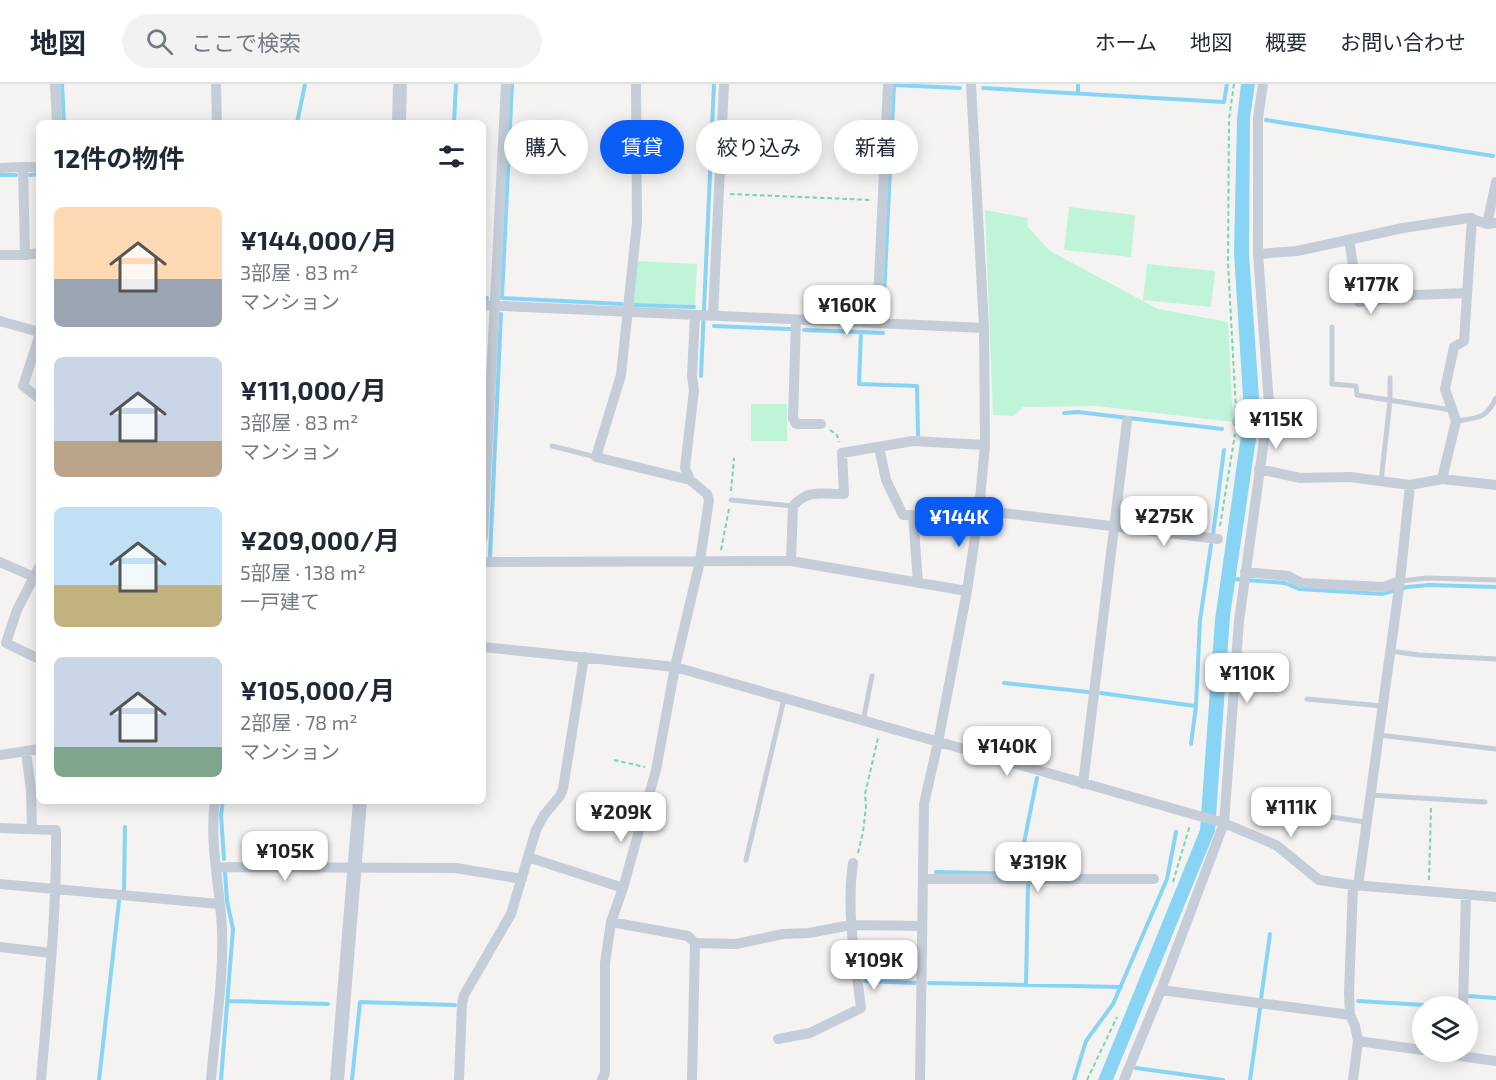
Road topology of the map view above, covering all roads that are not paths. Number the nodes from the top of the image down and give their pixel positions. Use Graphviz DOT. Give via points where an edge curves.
graph roads {
  1 [pos="55,84"];
  2 [pos="216,84"];
  3 [pos="400,84"];
  4 [pos="506,84"];
  5 [pos="636,84"];
  6 [pos="724,84"];
  7 [pos="888,84"];
  8 [pos="971,84"];
  9 [pos="1263,84"];
  10 [pos="57,120"];
  11 [pos="217,120"];
  12 [pos="399,120"];
  13 [pos="36,167"];
  14 [pos="0,168"];
  15 [pos="23,168"];
  16 [pos="1496,182"];
  17 [pos="1472,218"];
  18 [pos="1492,224"];
  19 [pos="1349,240"];
  20 [pos="36,253"];
  21 [pos="1258,254"];
  22 [pos="0,255"];
  23 [pos="25,255"];
  24 [pos="1467,293"];
  25 [pos="486,305"];
  26 [pos="495,306"];
  27 [pos="627,313"];
  28 [pos="696,315"];
  29 [pos="711,316"];
  30 [pos="796,320"];
  31 [pos="0,321"];
  32 [pos="877,323"];
  33 [pos="1332,327"];
  34 [pos="984,328"];
  35 [pos="36,331"];
  36 [pos="36,346"];
  37 [pos="1390,378"];
  38 [pos="36,396"];
  39 [pos="1496,398"];
  40 [pos="1390,400"];
  41 [pos="1454,415"];
  42 [pos="1127,421"];
  43 [pos="1239,423"];
  44 [pos="821,424"];
  45 [pos="1263,426"];
  46 [pos="985,445"];
  47 [pos="552,446"];
  48 [pos="879,447"];
  49 [pos="596,457"];
  50 [pos="1259,469"];
  51 [pos="1442,478"];
  52 [pos="486,479"];
  53 [pos="690,480"];
  54 [pos="1381,481"];
  55 [pos="1496,484"];
  56 [pos="1410,485"];
  57 [pos="730,500"];
  58 [pos="793,506"];
  59 [pos="979,510"];
  60 [pos="1113,527"];
  61 [pos="1218,539"];
  62 [pos="700,561"];
  63 [pos="791,561"];
  64 [pos="0,562"];
  65 [pos="486,562"];
  66 [pos="36,573"];
  67 [pos="34,577"];
  68 [pos="1244,577"];
  69 [pos="1496,580"];
  70 [pos="918,583"];
  71 [pos="1399,586"];
  72 [pos="967,591"];
  73 [pos="0,624"];
  74 [pos="12,629"];
  75 [pos="486,647"];
  76 [pos="1390,651"];
  77 [pos="584,657"];
  78 [pos="36,658"];
  79 [pos="1496,659"];
  80 [pos="675,667"];
  81 [pos="872,676"];
  82 [pos="784,699"];
  83 [pos="1307,699"];
  84 [pos="1382,706"];
  85 [pos="863,721"];
  86 [pos="1378,734"];
  87 [pos="938,742"];
  88 [pos="1496,748"];
  89 [pos="36,750"];
  90 [pos="26,752"];
  91 [pos="0,755"];
  92 [pos="1083,784"];
  93 [pos="1370,795"];
  94 [pos="1485,801"];
  95 [pos="215,804"];
  96 [pos="360,804"];
  97 [pos="1316,815"];
  98 [pos="1221,822"];
  99 [pos="1366,822"];
  100 [pos="0,828"];
  101 [pos="32,829"];
  102 [pos="528,857"];
  103 [pos="746,860"];
  104 [pos="853,863"];
  105 [pos="216,867"];
  106 [pos="355,868"];
  107 [pos="522,879"];
  108 [pos="923,879"];
  109 [pos="1154,879"];
  110 [pos="0,884"];
  111 [pos="1356,885"];
  112 [pos="57,888"];
  113 [pos="622,888"];
  114 [pos="1466,895"];
  115 [pos="1496,897"];
  116 [pos="219,904"];
  117 [pos="611,922"];
  118 [pos="851,925"];
  119 [pos="922,926"];
  120 [pos="695,943"];
  121 [pos="0,947"];
  122 [pos="51,952"];
  123 [pos="1161,990"];
  124 [pos="1463,996"];
  125 [pos="1350,1016"];
  126 [pos="778,1038"];
  127 [pos="1358,1041"];
  128 [pos="1412,1049"];
  129 [pos="1478,1057"];
  130 [pos="1496,1060"];
  131 [pos="40,1080"];
  132 [pos="211,1080"];
  133 [pos="337,1080"];
  134 [pos="459,1080"];
  135 [pos="602,1080"];
  136 [pos="692,1080"];
  137 [pos="920,1080"];
  138 [pos="1124,1080"];
  139 [pos="1353,1080"];
  1 -- 10 [label="street"];
  2 -- 11 [label="street"];
  3 -- 12 [label="street"];
  4 -- 26 [label="street"];
  5 -- 27 [label="street" via="637,223"];
  6 -- 29 [label="street"];
  7 -- 32 [label="street"];
  8 -- 34 [label="street"];
  9 -- 21 [label="street" via="1258,118"];
  13 -- 15 [label="street"];
  14 -- 15 [label="street"];
  15 -- 23 [label="street"];
  16 -- 18 [label="street"];
  17 -- 18 [label="street"];
  17 -- 19 [label="street"];
  17 -- 24 [label="street"];
  19 -- 21 [label="street"];
  19 -- 24 [label="street" via="1359,302"];
  20 -- 23 [label="street"];
  21 -- 45 [label="street" via="1269,404"];
  22 -- 23 [label="street"];
  24 -- 41 [label="street" via="1464,341 1454,347 1445,389"];
  25 -- 26 [label="street"];
  26 -- 27 [label="street"];
  26 -- 52 [label="street"];
  27 -- 28 [label="street"];
  27 -- 49 [label="street" via="621,375"];
  28 -- 29 [label="street"];
  28 -- 53 [label="street" via="694,390 685,468"];
  29 -- 30 [label="street"];
  30 -- 32 [label="street"];
  30 -- 44 [label="street" via="793,418 796,424"];
  31 -- 35 [label="street"];
  32 -- 34 [label="street"];
  33 -- 40 [label="lane" via="1332,384 1356,386 1357,395"];
  34 -- 46 [label="street"];
  36 -- 38 [label="street" via="23,386"];
  37 -- 40 [label="lane"];
  39 -- 41 [label="lane" via="1487,414 1475,419"];
  40 -- 41 [label="lane"];
  40 -- 54 [label="lane"];
  41 -- 51 [label="street"];
  42 -- 60 [label="street"];
  43 -- 45 [label="street"];
  45 -- 50 [label="street"];
  46 -- 48 [label="street" via="921,441"];
  46 -- 59 [label="street"];
  47 -- 49 [label="lane"];
  48 -- 58 [label="street" via="842,453 844,494 810,494"];
  48 -- 70 [label="street" via="886,480 903,515 913,515"];
  49 -- 53 [label="street"];
  50 -- 54 [label="street" via="1300,478"];
  50 -- 68 [label="street"];
  51 -- 55 [label="street"];
  51 -- 56 [label="street"];
  53 -- 62 [label="street" via="709,500"];
  54 -- 56 [label="street"];
  56 -- 71 [label="street"];
  57 -- 58 [label="lane"];
  58 -- 63 [label="street"];
  59 -- 60 [label="street"];
  59 -- 72 [label="street"];
  60 -- 61 [label="street"];
  60 -- 92 [label="street"];
  62 -- 63 [label="street"];
  62 -- 65 [label="street"];
  62 -- 80 [label="street"];
  63 -- 70 [label="street"];
  64 -- 67 [label="street"];
  66 -- 67 [label="street"];
  67 -- 74 [label="street"];
  68 -- 71 [label="street" via="1288,576 1301,583"];
  68 -- 98 [label="street"];
  69 -- 71 [label="lane" via="1427,578"];
  70 -- 72 [label="street"];
  71 -- 76 [label="street"];
  72 -- 87 [label="street"];
  73 -- 74 [label="street"];
  74 -- 78 [label="street" via="6,643"];
  75 -- 77 [label="street"];
  76 -- 79 [label="lane"];
  76 -- 84 [label="street"];
  77 -- 80 [label="street"];
  77 -- 102 [label="street" via="563,789 536,830"];
  80 -- 82 [label="street"];
  80 -- 113 [label="street" via="657,770"];
  81 -- 85 [label="lane"];
  82 -- 85 [label="street"];
  82 -- 103 [label="lane"];
  83 -- 84 [label="lane"];
  84 -- 86 [label="street"];
  85 -- 87 [label="street"];
  86 -- 88 [label="lane"];
  86 -- 93 [label="street"];
  87 -- 92 [label="street"];
  87 -- 108 [label="street" via="924,804"];
  89 -- 90 [label="street"];
  90 -- 91 [label="street"];
  90 -- 101 [label="street"];
  92 -- 98 [label="street"];
  93 -- 94 [label="lane"];
  93 -- 99 [label="street"];
  95 -- 105 [label="street"];
  96 -- 106 [label="street"];
  97 -- 99 [label="lane"];
  98 -- 111 [label="street" via="1276,845 1320,880"];
  98 -- 123 [label="street"];
  99 -- 111 [label="street"];
  100 -- 101 [label="street"];
  101 -- 112 [label="street" via="56,830"];
  102 -- 107 [label="street"];
  102 -- 113 [label="street"];
  104 -- 118 [label="street" via="849,890"];
  105 -- 106 [label="street"];
  105 -- 116 [label="street"];
  106 -- 107 [label="street" via="456,868"];
  106 -- 133 [label="street"];
  107 -- 134 [label="street" via="512,914 464,995"];
  108 -- 109 [label="street"];
  108 -- 119 [label="street"];
  110 -- 112 [label="street"];
  111 -- 114 [label="street"];
  111 -- 125 [label="street"];
  112 -- 116 [label="street"];
  112 -- 122 [label="street"];
  113 -- 117 [label="street"];
  114 -- 115 [label="street"];
  114 -- 124 [label="street"];
  116 -- 132 [label="street" via="222,954"];
  117 -- 120 [label="street" via="688,936"];
  117 -- 135 [label="street" via="605,963"];
  118 -- 119 [label="street"];
  118 -- 120 [label="street" via="736,944"];
  118 -- 126 [label="street" via="861,1008 810,1033"];
  119 -- 137 [label="street"];
  120 -- 136 [label="street"];
  121 -- 122 [label="street"];
  122 -- 131 [label="street"];
  123 -- 125 [label="street"];
  123 -- 138 [label="street"];
  125 -- 127 [label="street"];
  127 -- 128 [label="street"];
  127 -- 139 [label="street"];
  129 -- 130 [label="street"];
}
